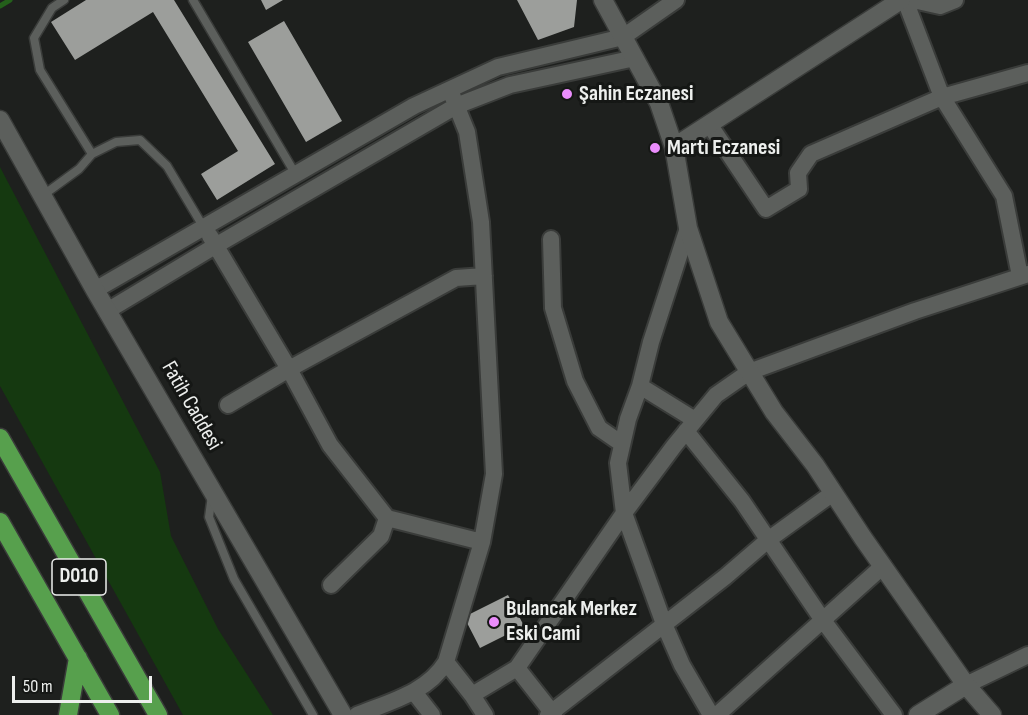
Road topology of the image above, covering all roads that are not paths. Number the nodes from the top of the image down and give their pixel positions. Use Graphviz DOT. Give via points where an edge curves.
graph roads {
  1 [pos="64,0"];
  2 [pos="193,0"];
  3 [pos="603,0"];
  4 [pos="676,0"];
  5 [pos="903,0"];
  6 [pos="913,0"];
  7 [pos="955,0"];
  8 [pos="623,37"];
  9 [pos="635,58"];
  10 [pos="1028,73"];
  11 [pos="450,90"];
  12 [pos="942,97"];
  13 [pos="456,106"];
  14 [pos="0,120"];
  15 [pos="709,124"];
  16 [pos="674,147"];
  17 [pos="92,154"];
  18 [pos="296,175"];
  19 [pos="42,196"];
  20 [pos="204,228"];
  21 [pos="688,228"];
  22 [pos="551,239"];
  23 [pos="215,246"];
  24 [pos="1024,275"];
  25 [pos="484,276"];
  26 [pos="95,290"];
  27 [pos="107,311"];
  28 [pos="289,369"];
  29 [pos="749,372"];
  30 [pos="640,386"];
  31 [pos="228,405"];
  32 [pos="691,425"];
  33 [pos="0,438"];
  34 [pos="622,444"];
  35 [pos="213,492"];
  36 [pos="833,493"];
  37 [pos="624,513"];
  38 [pos="387,518"];
  39 [pos="0,522"];
  40 [pos="768,540"];
  41 [pos="482,542"];
  42 [pos="883,566"];
  43 [pos="331,585"];
  44 [pos="822,619"];
  45 [pos="664,624"];
  46 [pos="1028,655"];
  47 [pos="78,658"];
  48 [pos="446,662"];
  49 [pos="517,668"];
  50 [pos="966,685"];
  51 [pos="414,692"];
  52 [pos="472,695"];
  53 [pos="552,714"];
  54 [pos="68,715"];
  55 [pos="110,715"];
  56 [pos="158,715"];
  57 [pos="313,715"];
  58 [pos="343,715"];
  59 [pos="357,715"];
  60 [pos="432,715"];
  61 [pos="485,715"];
  62 [pos="711,715"];
  63 [pos="717,715"];
  64 [pos="894,715"];
  65 [pos="918,715"];
  66 [pos="992,715"];
  1 -- 17 [label="lane" via="52,8 34,38 40,70"];
  2 -- 18 [label="lane"];
  3 -- 8 [label="street"];
  4 -- 8 [label="street"];
  5 -- 12 [label="street"];
  5 -- 15 [label="street"];
  6 -- 7 [label="street" via="940,6"];
  8 -- 9 [label="street"];
  8 -- 11 [label="street" via="498,67"];
  9 -- 13 [label="street" via="510,85"];
  9 -- 16 [label="street" via="659,103"];
  10 -- 12 [label="street"];
  11 -- 13 [label="street"];
  11 -- 18 [label="street" via="414,106"];
  12 -- 15 [label="street" via="811,154 798,173 799,189 766,209"];
  12 -- 24 [label="street" via="1004,196"];
  13 -- 23 [label="street"];
  13 -- 25 [label="street" via="467,132 481,222"];
  14 -- 19 [label="street, Fatih Caddesi"];
  15 -- 16 [label="street"];
  16 -- 21 [label="street"];
  17 -- 19 [label="lane" via="79,169"];
  17 -- 20 [label="lane" via="116,142 140,140 167,166"];
  18 -- 20 [label="street"];
  19 -- 26 [label="street, Fatih Caddesi"];
  20 -- 23 [label="street"];
  20 -- 26 [label="street"];
  21 -- 29 [label="street" via="719,322"];
  21 -- 30 [label="street"];
  22 -- 34 [label="street" via="553,308 575,381 599,428"];
  23 -- 27 [label="street"];
  23 -- 28 [label="street"];
  24 -- 29 [label="street"];
  25 -- 28 [label="street" via="456,278"];
  25 -- 41 [label="street" via="494,474"];
  26 -- 27 [label="street, Fatih Caddesi"];
  27 -- 35 [label="street, Fatih Caddesi"];
  28 -- 31 [label="street"];
  28 -- 38 [label="street" via="330,445"];
  29 -- 32 [label="street" via="716,395"];
  29 -- 36 [label="street"];
  30 -- 32 [label="street"];
  30 -- 34 [label="street"];
  32 -- 37 [label="street"];
  32 -- 40 [label="street"];
  33 -- 56 [label="highway, D010"];
  34 -- 37 [label="street" via="618,463"];
  35 -- 57 [label="lane" via="209,516 234,579"];
  35 -- 58 [label="street, Fatih Caddesi"];
  36 -- 40 [label="street"];
  36 -- 42 [label="street"];
  37 -- 45 [label="street"];
  37 -- 49 [label="street"];
  38 -- 41 [label="street"];
  38 -- 43 [label="street" via="381,536"];
  39 -- 47 [label="highway, D010"];
  40 -- 44 [label="street"];
  40 -- 45 [label="street"];
  41 -- 48 [label="street"];
  42 -- 44 [label="street"];
  42 -- 50 [label="street"];
  44 -- 63 [label="street"];
  44 -- 64 [label="street"];
  45 -- 53 [label="street"];
  45 -- 62 [label="street"];
  46 -- 50 [label="street"];
  47 -- 54 [label="highway"];
  47 -- 55 [label="highway, D010"];
  48 -- 51 [label="street" via="437,676"];
  48 -- 52 [label="street"];
  49 -- 52 [label="street"];
  49 -- 53 [label="street"];
  50 -- 65 [label="street"];
  50 -- 66 [label="street"];
  51 -- 59 [label="street"];
  51 -- 60 [label="street"];
  52 -- 61 [label="street"];
}
